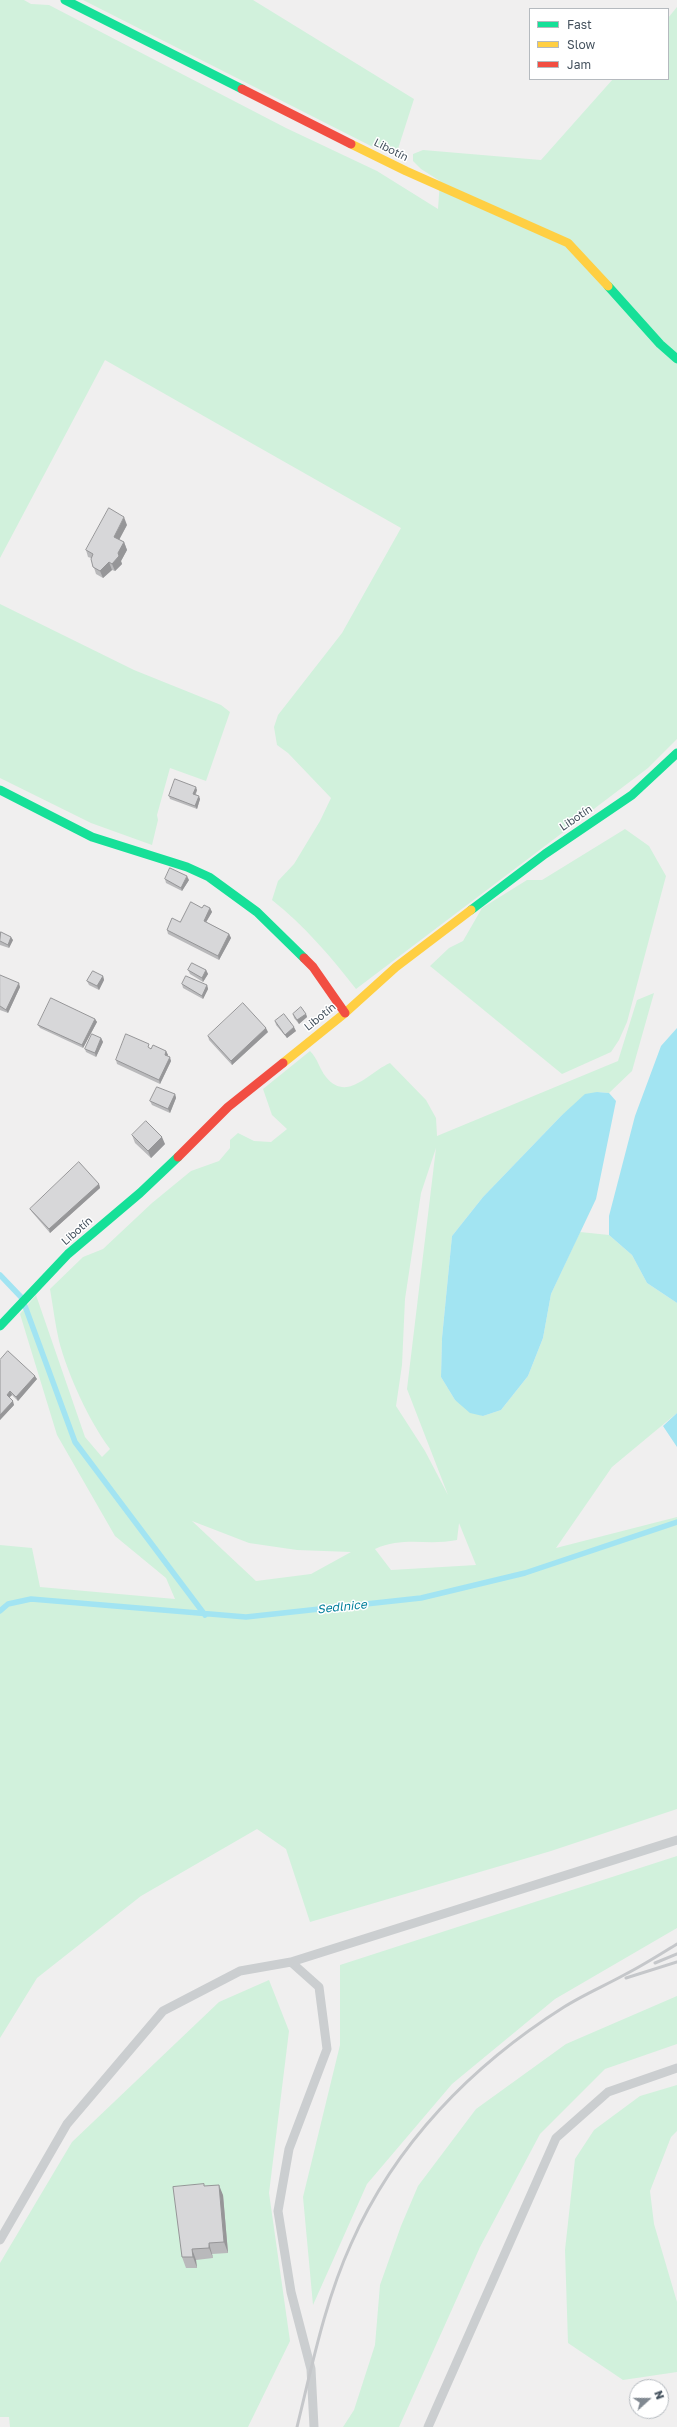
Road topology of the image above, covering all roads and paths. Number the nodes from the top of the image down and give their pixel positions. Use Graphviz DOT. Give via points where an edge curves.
graph roads {
  1 [pos="65,0"];
  2 [pos="677,360"];
  3 [pos="677,753"];
  4 [pos="0,790"];
  5 [pos="345,1013"];
  6 [pos="0,1326"];
  7 [pos="677,1840"];
  8 [pos="291,1962"];
  9 [pos="677,2068"];
  10 [pos="0,2240"];
  11 [pos="314,2427"];
  12 [pos="428,2427"];
  1 -- 2 [label="street, Libotín" via="406,171 568,243"];
  3 -- 5 [label="street, Libotín" via="632,795 545,854 396,967"];
  4 -- 5 [label="street" via="92,837 187,867 209,877 257,912 307,962"];
  5 -- 6 [label="street, Libotín" via="228,1107 140,1193 68,1254"];
  7 -- 8 [label="lane"];
  8 -- 10 [label="lane" via="240,1971 163,2011 67,2124"];
  8 -- 11 [label="lane" via="319,1987 327,2049 289,2149 278,2210 291,2292 311,2369"];
  9 -- 12 [label="lane" via="608,2092 556,2138"];
}
